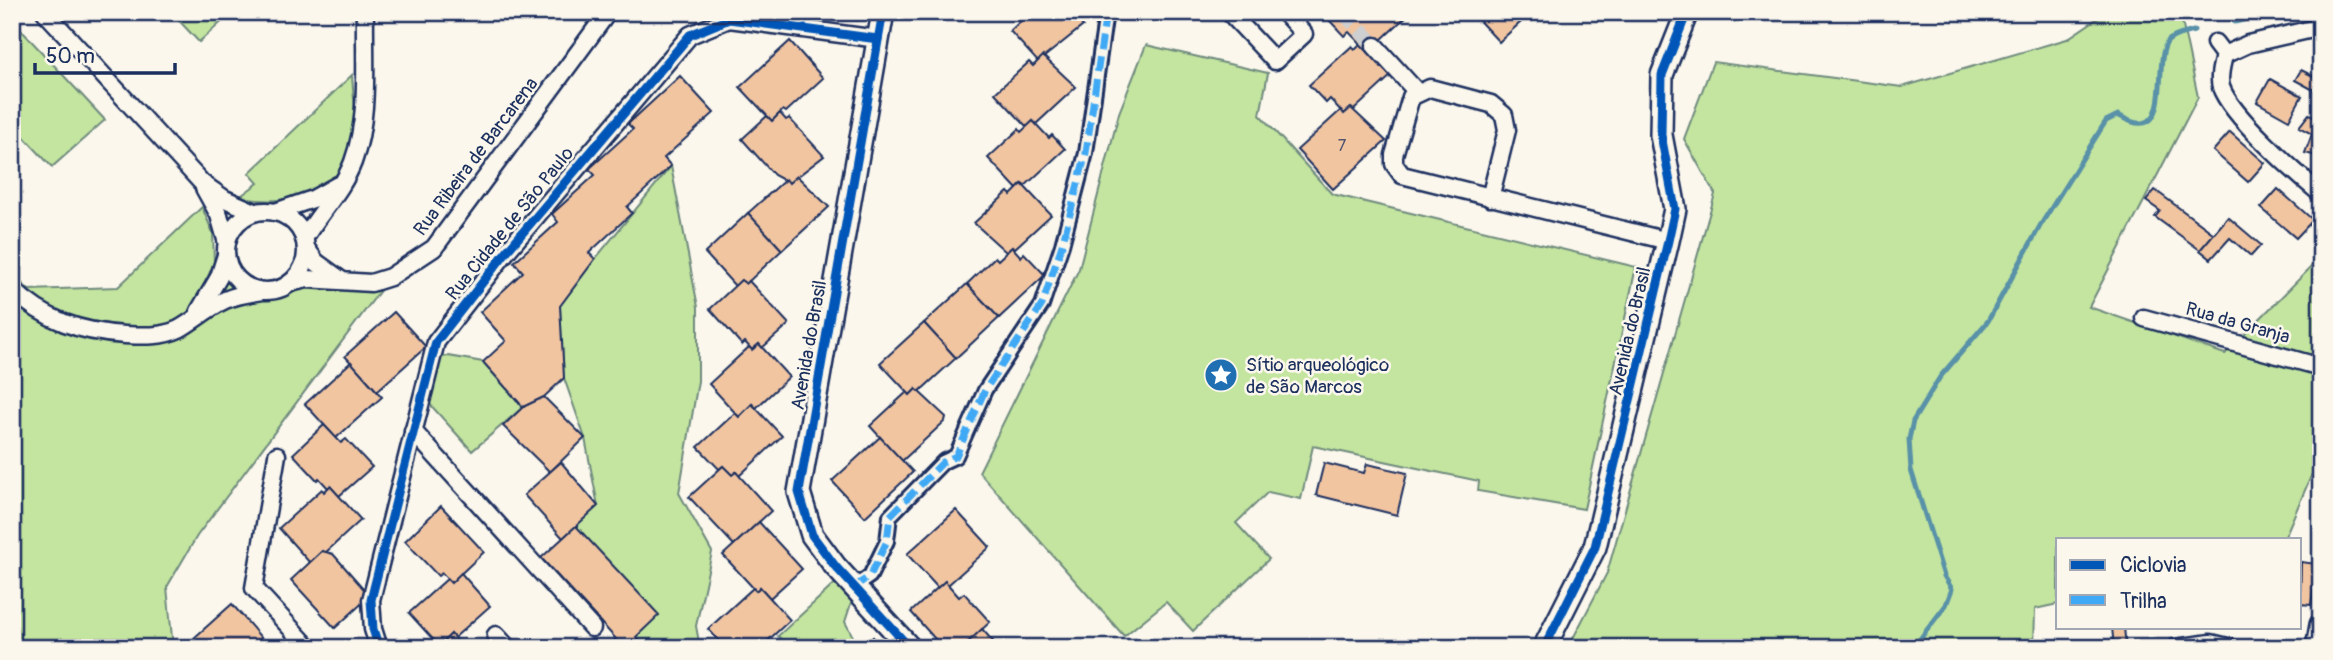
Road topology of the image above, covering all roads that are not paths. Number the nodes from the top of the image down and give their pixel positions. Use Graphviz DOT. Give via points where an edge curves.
graph roads {
  1 [pos="365,12"];
  2 [pos="608,12"];
  3 [pos="883,12"];
  4 [pos="1106,12"];
  5 [pos="1229,12"];
  6 [pos="1284,12"];
  7 [pos="1687,12"];
  8 [pos="47,13"];
  9 [pos="2321,27"];
  10 [pos="878,39"];
  11 [pos="1375,46"];
  12 [pos="1418,92"];
  13 [pos="343,181"];
  14 [pos="202,183"];
  15 [pos="2321,194"];
  16 [pos="1490,198"];
  17 [pos="255,212"];
  18 [pos="275,212"];
  19 [pos="1668,241"];
  20 [pos="305,244"];
  21 [pos="226,249"];
  22 [pos="347,282"];
  23 [pos="290,283"];
  24 [pos="12,289"];
  25 [pos="262,291"];
  26 [pos="2144,318"];
  27 [pos="190,321"];
  28 [pos="2321,367"];
  29 [pos="412,431"];
  30 [pos="277,455"];
  31 [pos="854,587"];
  32 [pos="2321,625"];
  33 [pos="592,628"];
  34 [pos="496,635"];
  35 [pos="310,648"];
  36 [pos="379,648"];
  37 [pos="508,648"];
  38 [pos="910,648"];
  39 [pos="1544,648"];
  40 [pos="2175,648"];
  41 [pos="2232,648"];
  42 [pos="2317,648"];
  1 -- 13 [label="street" via="362,119"];
  2 -- 22 [label="street, Rua Ribeira de Barcarena" via="434,248 390,277 371,283"];
  3 -- 10 [label="street, Avenida do Brasil"];
  4 -- 31 [label="street" via="1086,153 1042,305 985,390 956,456 943,462 890,516 887,541 870,576"];
  5 -- 6 [label="street" via="1276,61 1304,34"];
  7 -- 19 [label="street, Avenida do Brasil" via="1662,75 1661,135 1675,209"];
  8 -- 14 [label="street"];
  9 -- 15 [label="street" via="2220,49 2225,96 2279,159"];
  10 -- 29 [label="street, Rua Cidade de São Paulo" via="729,19 680,43 444,328 431,358"];
  10 -- 31 [label="street, Avenida do Brasil" via="799,492 812,535"];
  11 -- 12 [label="street"];
  12 -- 16 [label="street" via="1430,88 1491,104 1504,115 1507,130"];
  12 -- 16 [label="street" via="1407,103 1394,155 1396,170"];
  13 -- 18 [label="street" via="313,199"];
  13 -- 20 [label="street"];
  14 -- 17 [label="street"];
  14 -- 21 [label="street" via="219,215"];
  16 -- 19 [label="street"];
  17 -- 18 [label="street"];
  17 -- 21 [label="street" via="237,224"];
  18 -- 20 [label="street" via="293,222"];
  19 -- 39 [label="street, Avenida do Brasil" via="1595,547"];
  20 -- 22 [label="street" via="316,262"];
  20 -- 23 [label="street" via="302,267"];
  21 -- 25 [label="street" via="238,279"];
  21 -- 27 [label="street" via="206,302"];
  22 -- 23 [label="street, Rua Ribeira de Barcarena" via="306,279"];
  23 -- 25 [label="street"];
  24 -- 27 [label="street" via="53,320 97,333 157,335"];
  25 -- 27 [label="street" via="228,298"];
  26 -- 28 [label="street, Rua da Granja"];
  29 -- 33 [label="street"];
  29 -- 36 [label="street, Rua Cidade de São Paulo" via="372,600"];
  30 -- 35 [label="street" via="254,588"];
  31 -- 38 [label="street, Avenida do Brasil"];
  32 -- 42 [label="street"];
  34 -- 37 [label="street"];
  40 -- 41 [label="street" via="2211,643"];
}
